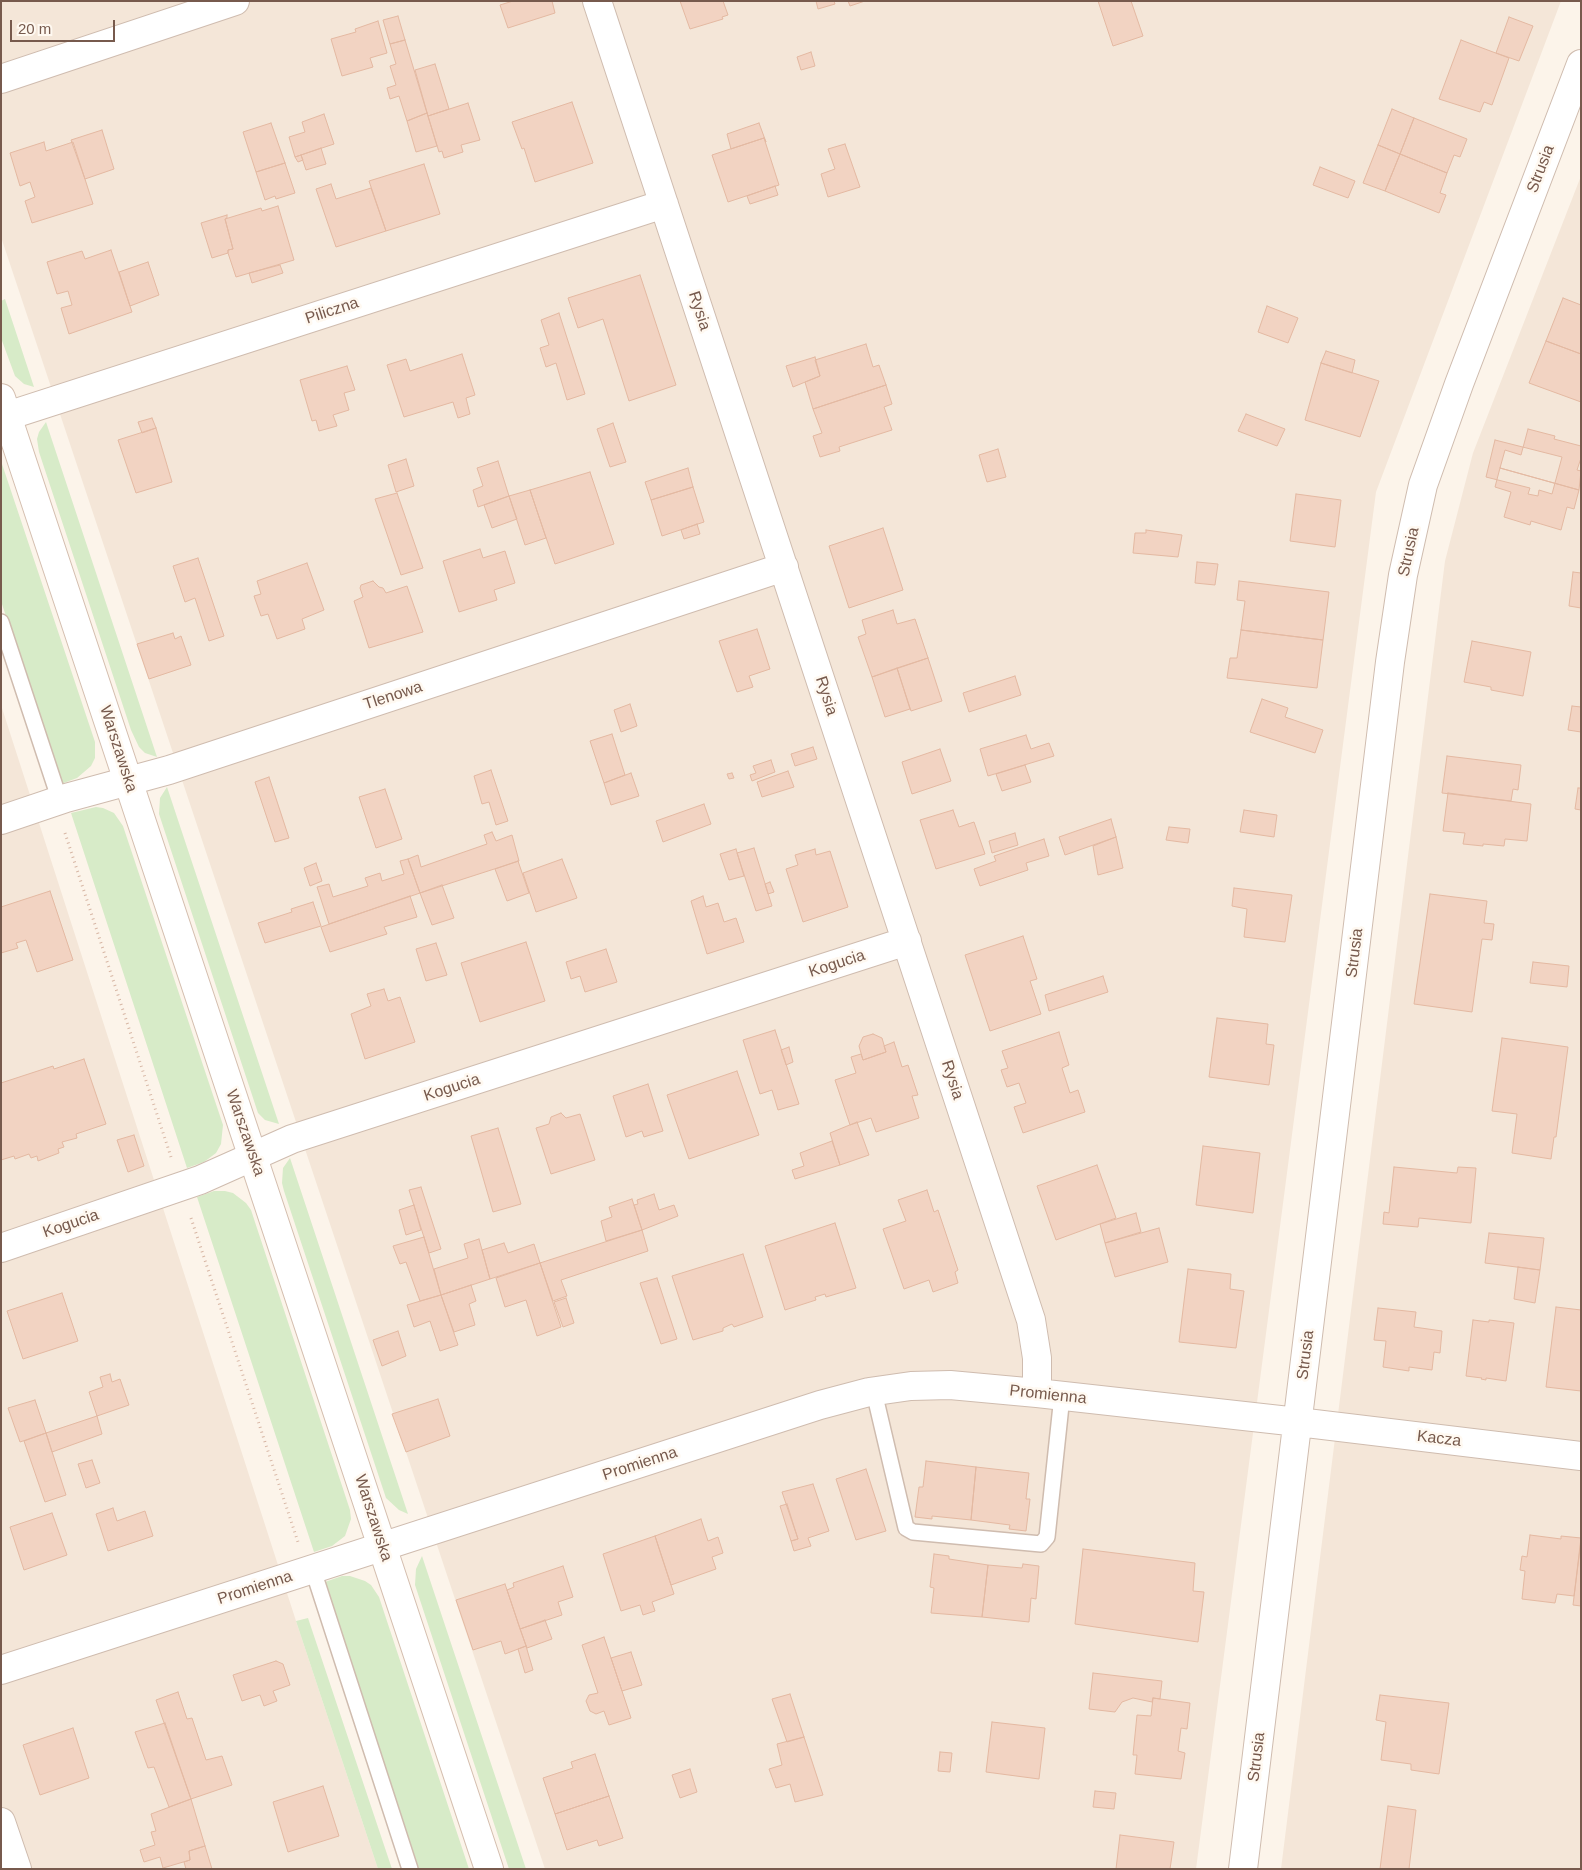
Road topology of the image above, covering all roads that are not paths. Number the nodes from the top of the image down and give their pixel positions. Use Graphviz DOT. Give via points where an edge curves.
graph roads {
  1 [pos="235,1"];
  2 [pos="597,1"];
  3 [pos="1581,64"];
  4 [pos="1,79"];
  5 [pos="664,204"];
  6 [pos="3,411"];
  7 [pos="784,567"];
  8 [pos="1,622"];
  9 [pos="128,781"];
  10 [pos="60,800"];
  11 [pos="1,820"];
  12 [pos="907,941"];
  13 [pos="253,1157"];
  14 [pos="1,1248"];
  15 [pos="874,1392"];
  16 [pos="1049,1395"];
  17 [pos="1298,1422"];
  18 [pos="1581,1456"];
  19 [pos="382,1547"];
  20 [pos="313,1570"];
  21 [pos="1,1670"];
  22 [pos="1,1822"];
  23 [pos="17,1869"];
  24 [pos="410,1869"];
  25 [pos="489,1869"];
  26 [pos="1243,1869"];
  1 -- 4 [label="street"];
  2 -- 5 [label="street, Rysia"];
  3 -- 17 [label="street, Strusia" via="1423,485 1403,575"];
  5 -- 6 [label="street, Piliczna"];
  5 -- 7 [label="street, Rysia"];
  6 -- 9 [label="street, Warszawska"];
  7 -- 9 [label="street, Tlenowa"];
  7 -- 12 [label="street, Rysia"];
  8 -- 10 [label="lane"];
  9 -- 10 [label="street, Tlenowa"];
  9 -- 13 [label="street, Warszawska"];
  10 -- 11 [label="street, Tlenowa"];
  12 -- 13 [label="street, Kogucia" via="292,1139"];
  12 -- 16 [label="street, Rysia" via="1031,1320 1037,1358"];
  13 -- 14 [label="street, Kogucia" via="200,1180"];
  13 -- 19 [label="street, Warszawska"];
  15 -- 16 [label="street, Promienna" via="911,1386 950,1385"];
  15 -- 16 [label="lane" via="906,1528 913,1532 1041,1544 1047,1537"];
  15 -- 19 [label="street, Promienna" via="820,1405"];
  16 -- 17 [label="street, Promienna"];
  17 -- 18 [label="street, Kacza"];
  17 -- 26 [label="street, Strusia"];
  19 -- 20 [label="street, Promienna"];
  19 -- 25 [label="street, Warszawska"];
  20 -- 21 [label="street, Promienna"];
  20 -- 24 [label="lane"];
  22 -- 23 [label="street"];
}
